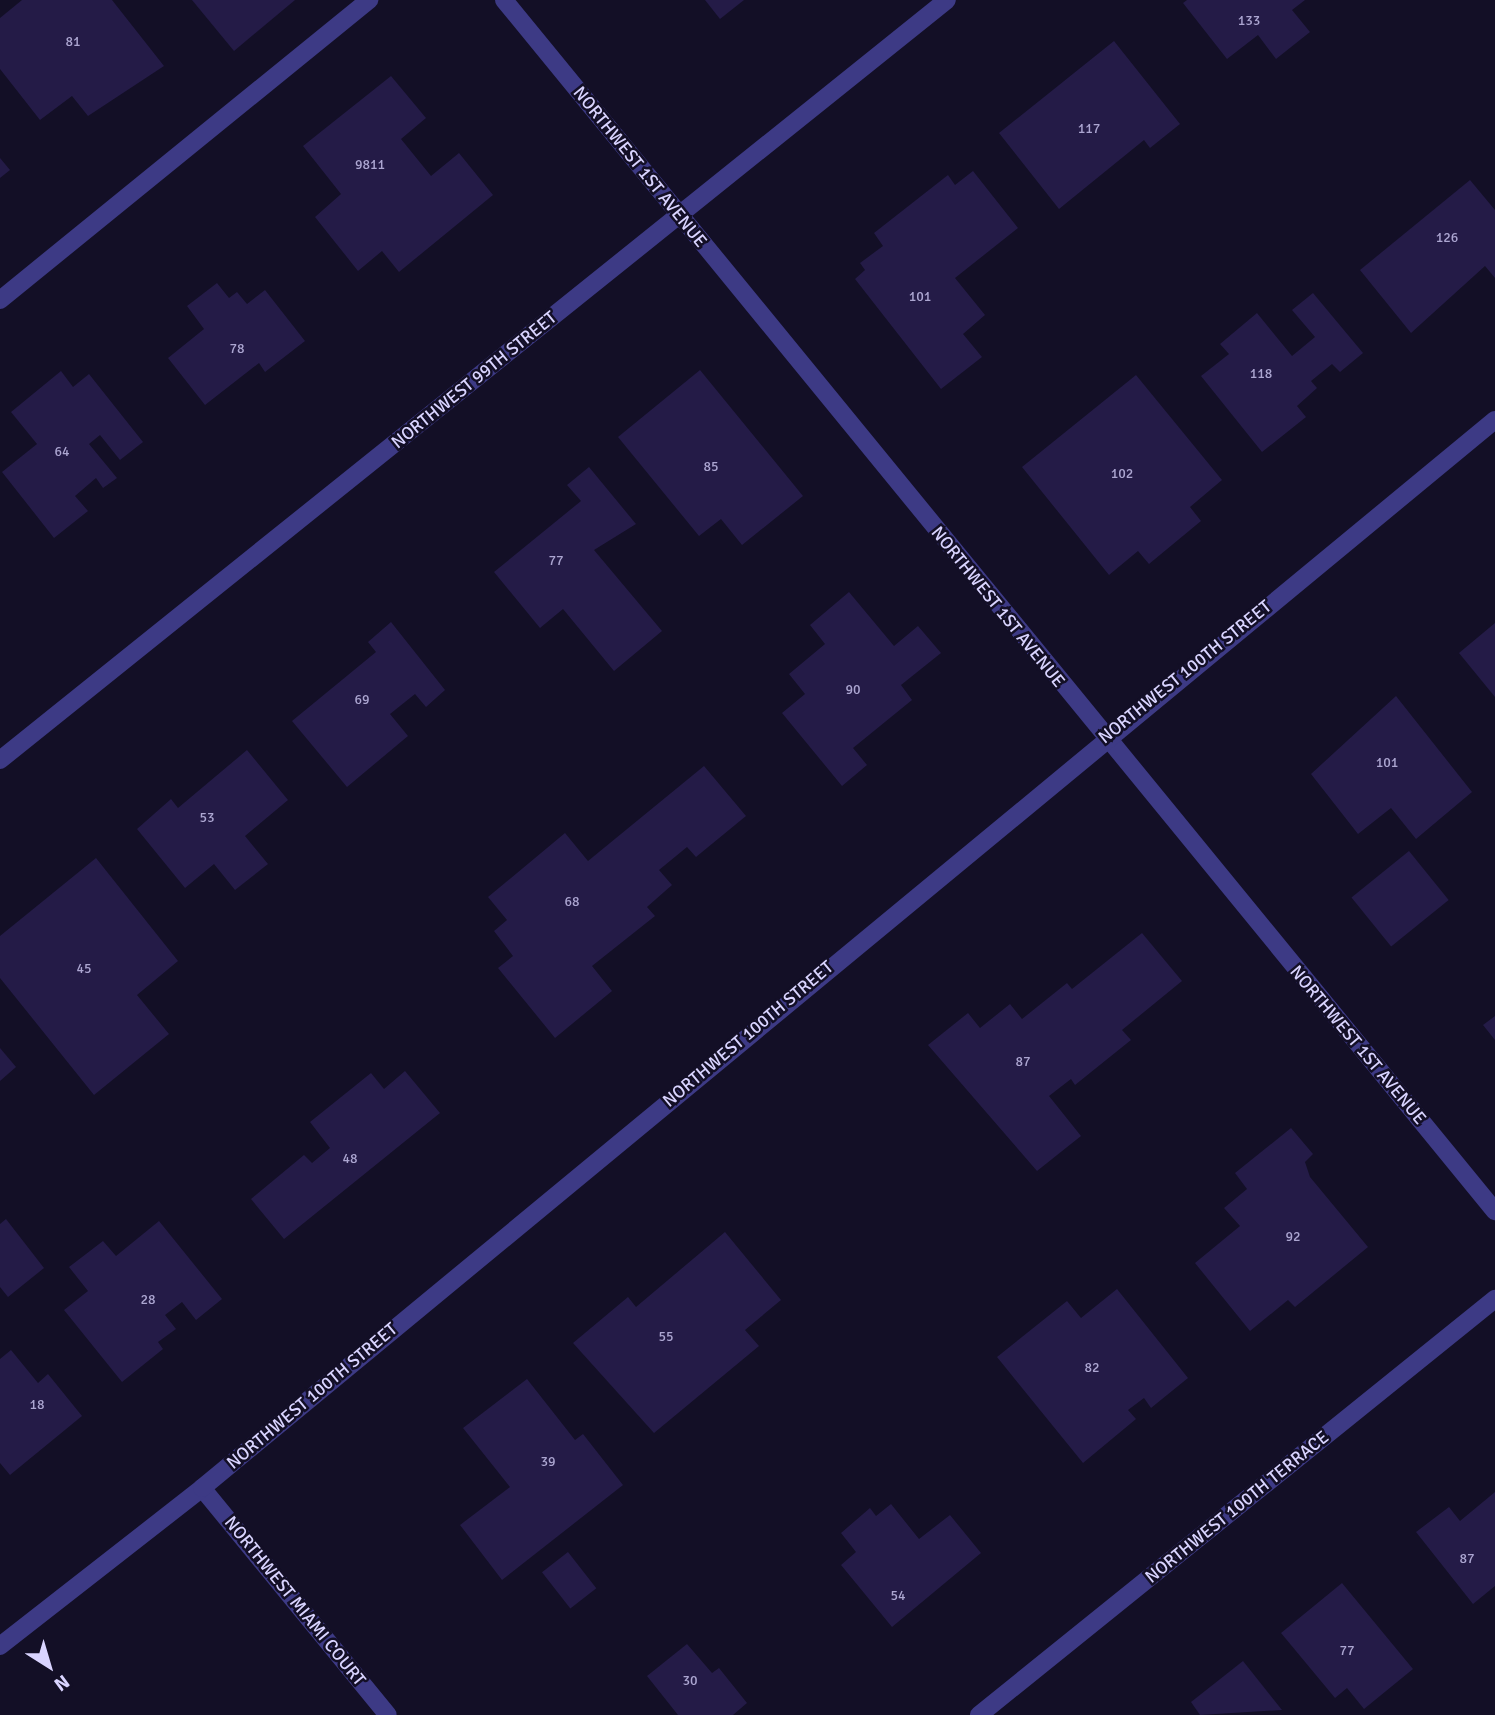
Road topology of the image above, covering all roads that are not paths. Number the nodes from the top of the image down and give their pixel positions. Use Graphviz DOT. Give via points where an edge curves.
graph roads {
  1 [pos="369,0"];
  2 [pos="504,0"];
  3 [pos="947,0"];
  4 [pos="680,215"];
  5 [pos="0,300"];
  6 [pos="1495,420"];
  7 [pos="1104,737"];
  8 [pos="0,760"];
  9 [pos="1495,1211"];
  10 [pos="1495,1299"];
  11 [pos="202,1488"];
  12 [pos="0,1646"];
  13 [pos="388,1715"];
  14 [pos="979,1715"];
  1 -- 5 [label="street"];
  2 -- 4 [label="street, NORTHWEST 1ST AVENUE"];
  3 -- 4 [label="street, NORTHWEST 99TH STREET"];
  4 -- 7 [label="street, NORTHWEST 1ST AVENUE"];
  4 -- 8 [label="street, NORTHWEST 99TH STREET"];
  6 -- 7 [label="street, NORTHWEST 100TH STREET"];
  7 -- 9 [label="street, NORTHWEST 1ST AVENUE"];
  7 -- 11 [label="street, NORTHWEST 100TH STREET"];
  10 -- 14 [label="street, NORTHWEST 100TH TERRACE"];
  11 -- 12 [label="street, NORTHWEST 100TH STREET"];
  11 -- 13 [label="street, NORTHWEST MIAMI COURT"];
}
